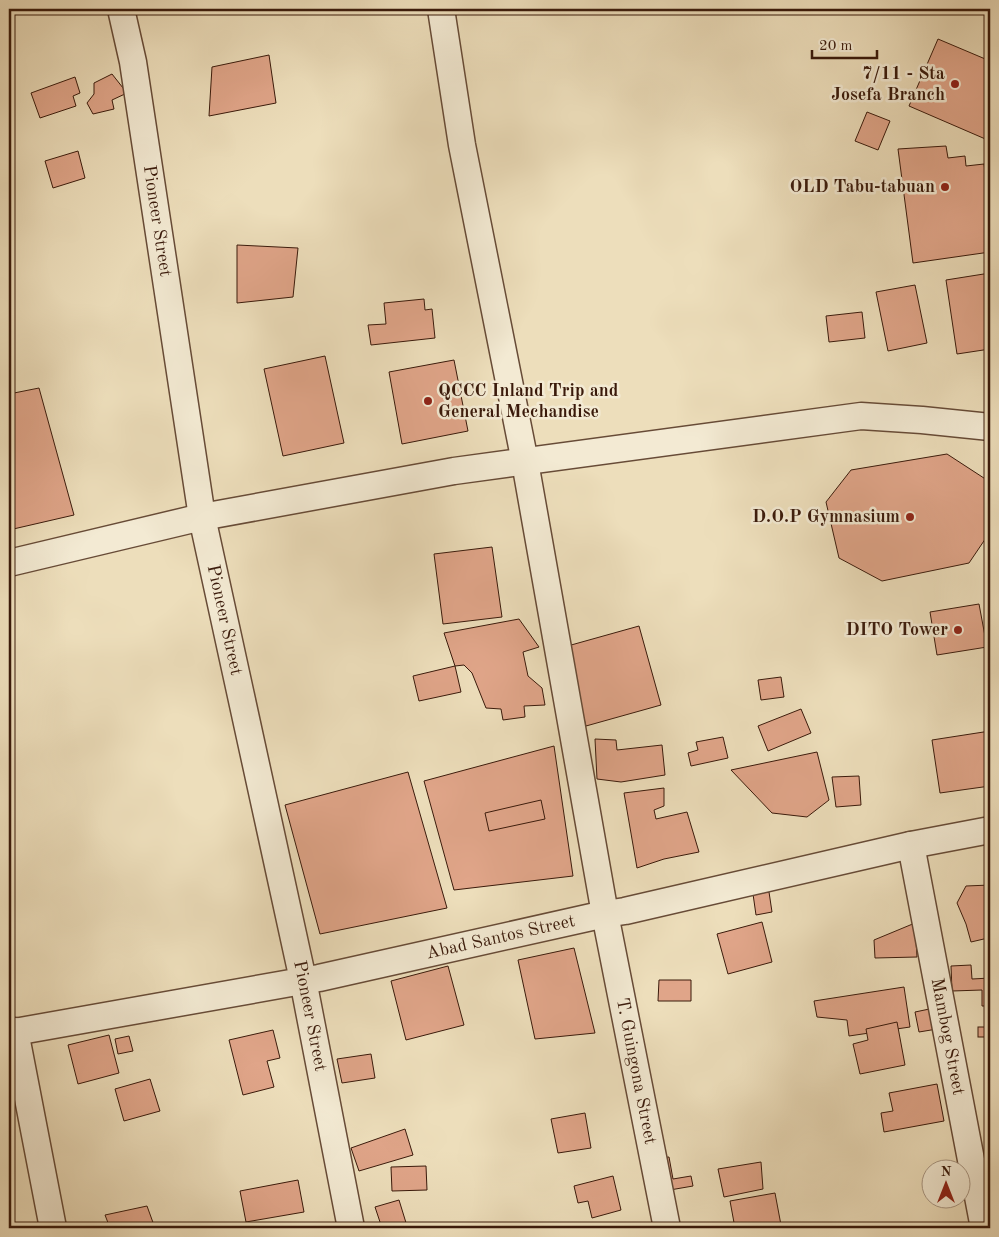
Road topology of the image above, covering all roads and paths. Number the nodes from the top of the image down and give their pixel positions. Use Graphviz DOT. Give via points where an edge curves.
graph roads {
  1 [pos="121,9"];
  2 [pos="441,9"];
  3 [pos="990,427"];
  4 [pos="525,462"];
  5 [pos="202,517"];
  6 [pos="9,562"];
  7 [pos="990,830"];
  8 [pos="911,845"];
  9 [pos="605,914"];
  10 [pos="303,980"];
  11 [pos="12,1032"];
  12 [pos="53,1228"];
  13 [pos="351,1228"];
  14 [pos="667,1228"];
  15 [pos="984,1228"];
  1 -- 5 [label="street, Pioneer Street" via="133,62"];
  2 -- 4 [label="street, T. Guingona Street" via="462,145"];
  3 -- 4 [label="street" via="861,416"];
  4 -- 5 [label="street" via="454,471"];
  4 -- 9 [label="street, T. Guingona Street"];
  5 -- 6 [label="street"];
  5 -- 10 [label="street, Pioneer Street"];
  7 -- 8 [label="street, Abad Santos Street"];
  8 -- 9 [label="street, Abad Santos Street"];
  8 -- 15 [label="street, Mambog Street"];
  9 -- 10 [label="street, Abad Santos Street"];
  9 -- 14 [label="street, T. Guingona Street"];
  10 -- 11 [label="street, Abad Santos Street"];
  10 -- 13 [label="street, Pioneer Street"];
  11 -- 12 [label="street"];
}
